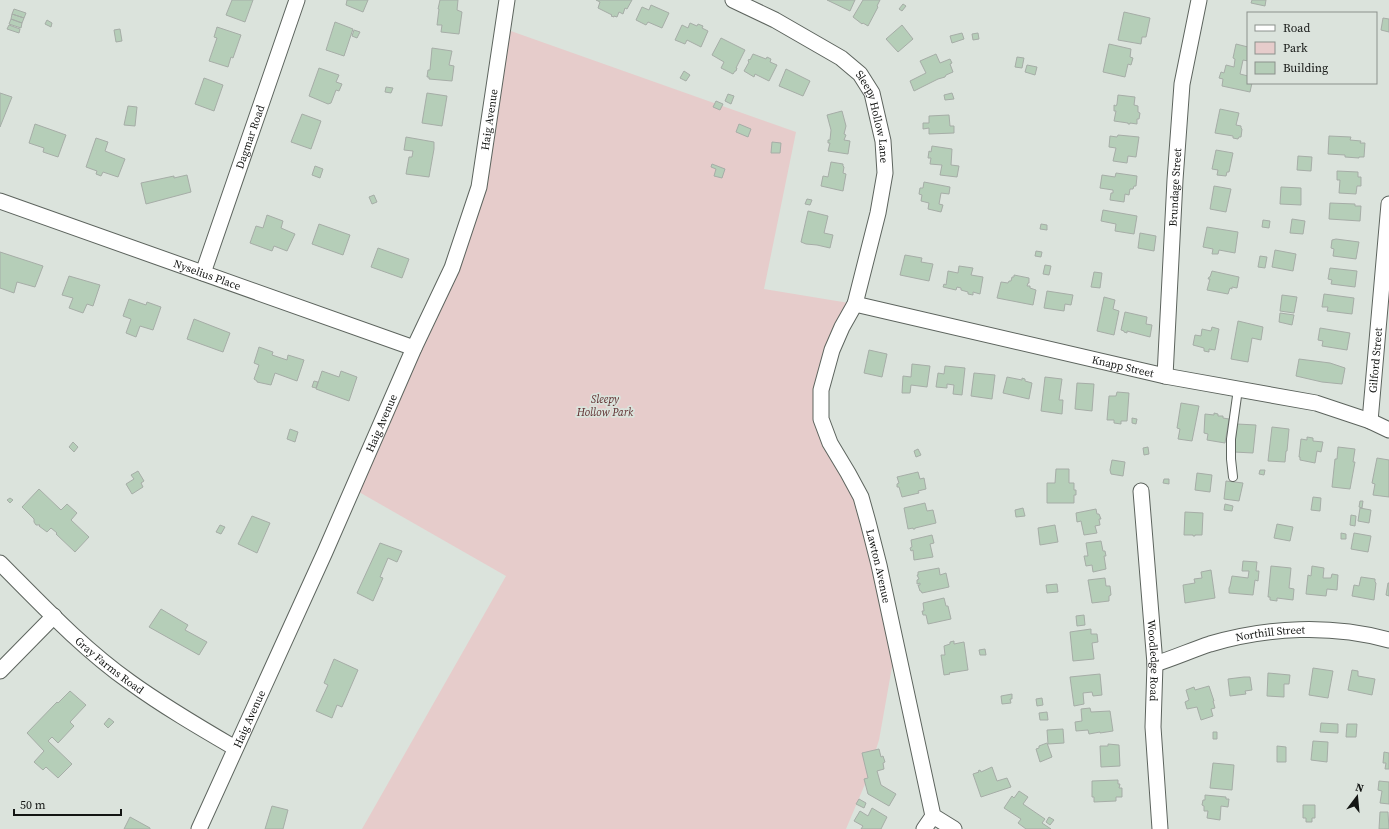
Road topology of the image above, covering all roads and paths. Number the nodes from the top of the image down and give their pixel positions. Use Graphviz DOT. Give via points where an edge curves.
graph roads {
  1 [pos="297,0"];
  2 [pos="507,0"];
  3 [pos="733,0"];
  4 [pos="1199,0"];
  5 [pos="0,201"];
  6 [pos="1389,204"];
  7 [pos="203,273"];
  8 [pos="855,304"];
  9 [pos="414,348"];
  10 [pos="1165,376"];
  11 [pos="1238,389"];
  12 [pos="1370,421"];
  13 [pos="1389,430"];
  14 [pos="1233,477"];
  15 [pos="1141,491"];
  16 [pos="0,563"];
  17 [pos="54,616"];
  18 [pos="1389,640"];
  19 [pos="1155,664"];
  20 [pos="0,671"];
  21 [pos="235,748"];
  22 [pos="933,816"];
  23 [pos="199,829"];
  24 [pos="924,829"];
  25 [pos="954,829"];
  26 [pos="1160,829"];
  1 -- 7 [label="street, Dagmar Road"];
  2 -- 9 [label="street, Haig Avenue" via="479,188 452,268"];
  3 -- 8 [label="street, Sleepy Hollow Lane" via="775,20 842,58 860,74 872,94 883,142 885,173 878,213"];
  4 -- 10 [label="street, Brundage Street" via="1182,84"];
  5 -- 7 [label="street, Nyselius Place"];
  6 -- 12 [label="street, Gilford Street"];
  7 -- 9 [label="street, Nyselius Place"];
  8 -- 10 [label="street, Knapp Street"];
  8 -- 22 [label="street, Lawton Avenue" via="832,350 821,390 821,419 830,443 861,498 868,522"];
  9 -- 21 [label="street, Haig Avenue" via="325,552"];
  10 -- 11 [label="street, Knapp Street"];
  11 -- 12 [label="street, Knapp Street" via="1316,403"];
  11 -- 14 [label="lane" via="1231,439"];
  12 -- 13 [label="street, Knapp Street"];
  15 -- 19 [label="street, Woodledge Road"];
  16 -- 17 [label="street, Gray Farms Road"];
  17 -- 20 [label="street"];
  17 -- 21 [label="street, Gray Farms Road" via="129,682"];
  18 -- 19 [label="street, Northill Street" via="1349,631 1271,632 1210,644"];
  19 -- 26 [label="street, Woodledge Road" via="1153,727"];
  21 -- 23 [label="street, Haig Avenue"];
  22 -- 24 [label="street"];
  22 -- 25 [label="street"];
}
